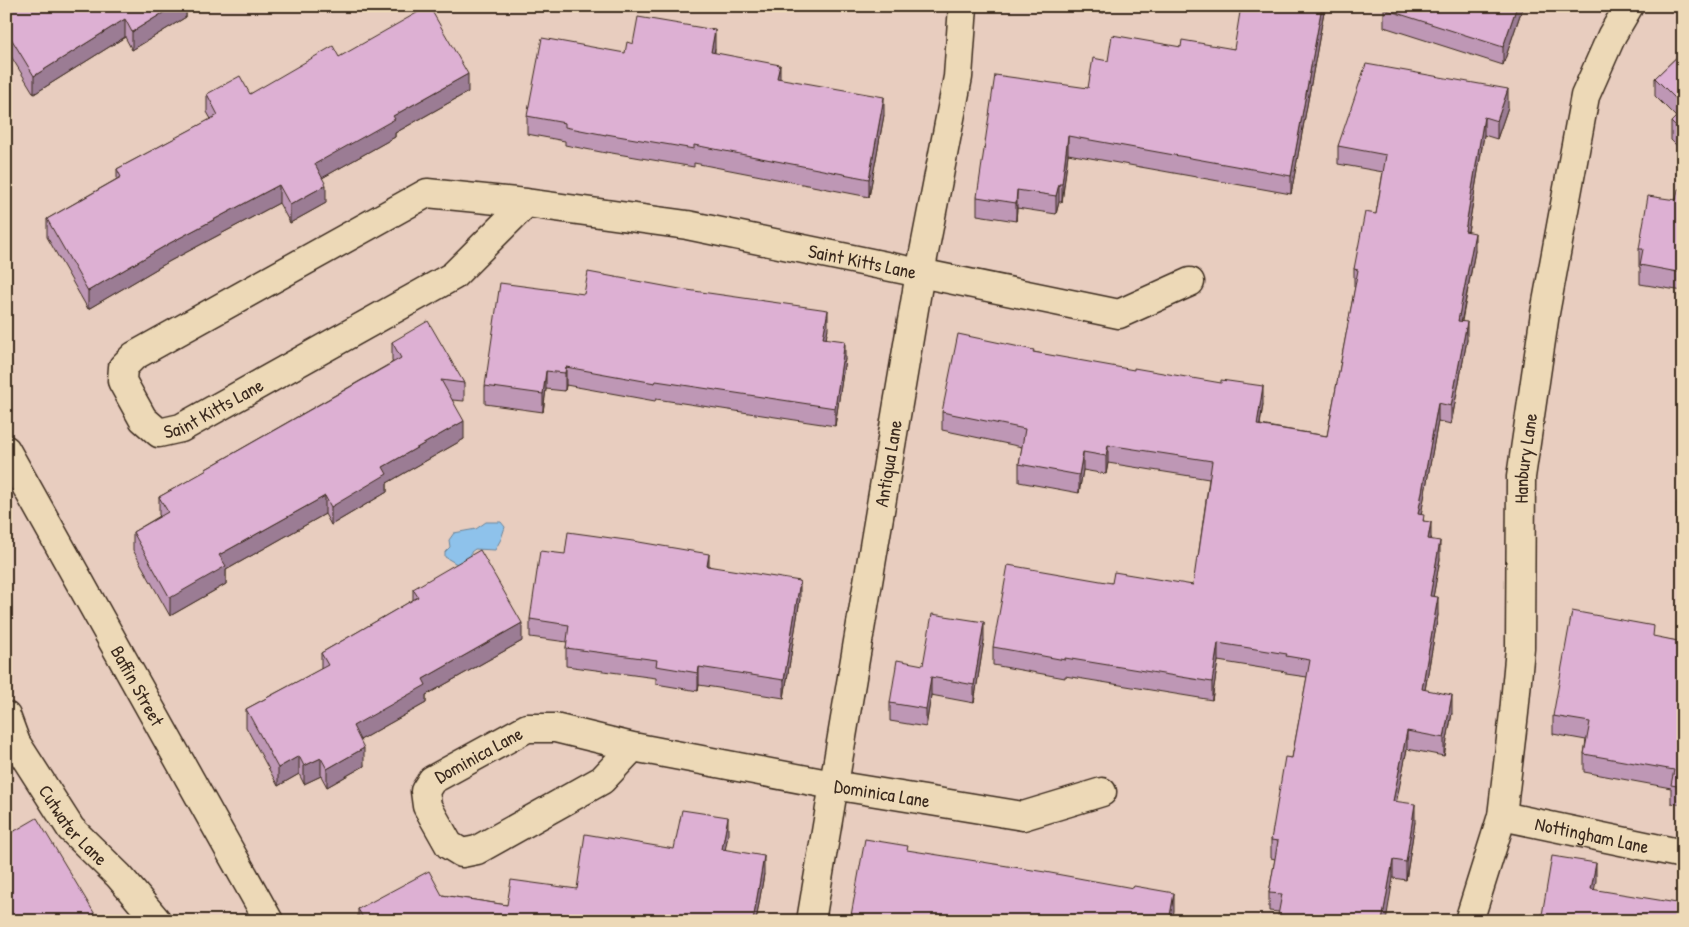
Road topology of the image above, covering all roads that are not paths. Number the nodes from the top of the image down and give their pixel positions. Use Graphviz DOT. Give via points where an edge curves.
graph roads {
  1 [pos="963,6"];
  2 [pos="1629,6"];
  3 [pos="526,203"];
  4 [pos="920,273"];
  5 [pos="1190,282"];
  6 [pos="6,450"];
  7 [pos="6,716"];
  8 [pos="633,747"];
  9 [pos="834,785"];
  10 [pos="1102,792"];
  11 [pos="1502,816"];
  12 [pos="1683,854"];
  13 [pos="157,921"];
  14 [pos="269,921"];
  15 [pos="811,921"];
  16 [pos="1469,921"];
  1 -- 4 [label="street, Antiqua Lane" via="958,77"];
  2 -- 11 [label="street, Hanbury Lane" via="1612,35 1585,96 1545,313 1521,477 1520,648"];
  3 -- 3 [label="street, Saint Kitts Lane" via="427,193 134,356 123,367 122,381 143,419 159,433 181,428 453,276"];
  3 -- 4 [label="street, Saint Kitts Lane" via="688,225"];
  4 -- 5 [label="street, Saint Kitts Lane" via="1119,314"];
  4 -- 9 [label="street, Antiqua Lane"];
  6 -- 14 [label="street, Baffin Street"];
  7 -- 13 [label="street, Cutwater Lane" via="16,743 71,829"];
  8 -- 8 [label="street, Dominica Lane" via="602,780 477,850 462,852 449,844 427,806 425,791 432,780 527,728 555,728"];
  8 -- 9 [label="street, Dominica Lane"];
  9 -- 10 [label="street, Dominica Lane" via="1022,816"];
  9 -- 15 [label="street, Antiqua Lane"];
  11 -- 12 [label="street, Nottingham Lane"];
  11 -- 16 [label="street, Hanbury Lane"];
}
